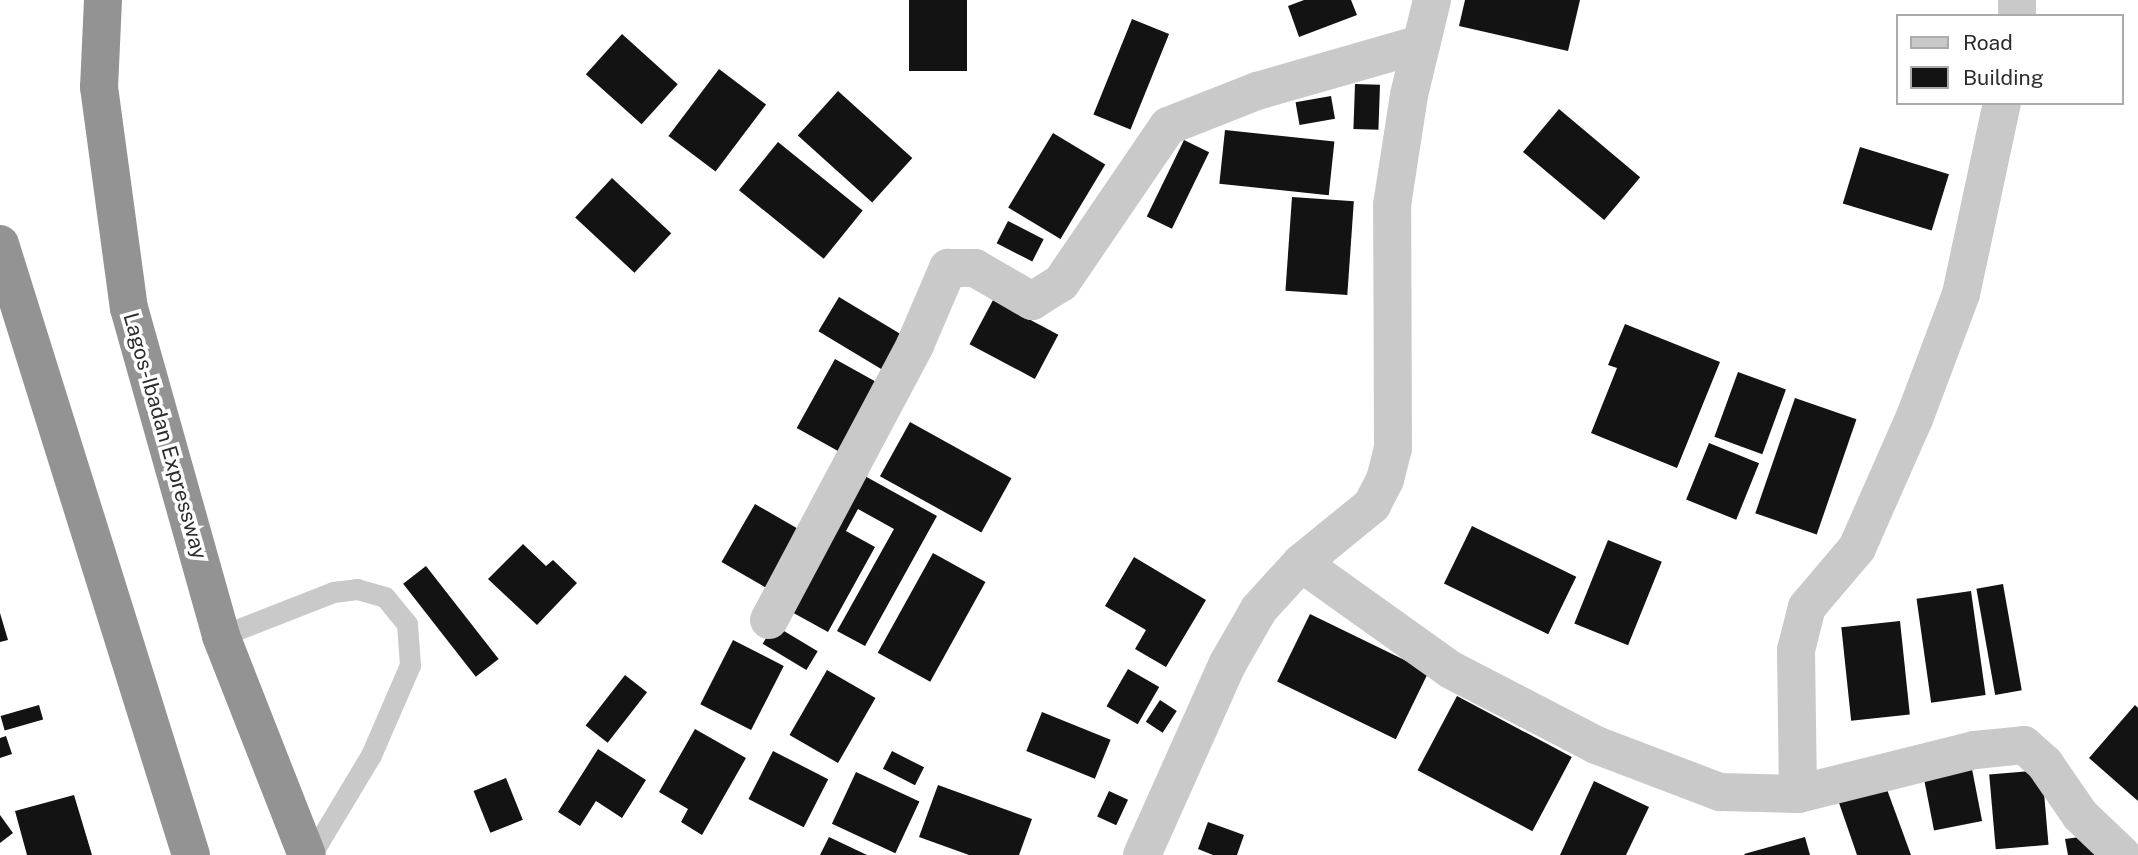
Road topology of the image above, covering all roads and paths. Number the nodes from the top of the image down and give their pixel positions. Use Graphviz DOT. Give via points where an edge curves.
graph roads {
  1 [pos="103,0"];
  2 [pos="1432,0"];
  3 [pos="1421,44"];
  4 [pos="2002,105"];
  5 [pos="0,244"];
  6 [pos="1301,562"];
  7 [pos="769,620"];
  8 [pos="221,636"];
  9 [pos="1798,794"];
  10 [pos="191,855"];
  11 [pos="309,855"];
  12 [pos="1142,855"];
  13 [pos="2122,855"];
  1 -- 8 [label="highway, Lagos-Ibadan Expressway" via="99,87 129,308"];
  2 -- 3 [label="street"];
  3 -- 6 [label="street" via="1392,205 1393,449 1372,505"];
  3 -- 7 [label="street" via="1257,91 1168,126 1061,283 1032,301 975,268 948,268 915,345"];
  4 -- 9 [label="street" via="1961,294 1914,419 1857,548 1807,607 1796,650"];
  5 -- 10 [label="highway"];
  6 -- 9 [label="street" via="1451,670 1597,745 1720,792"];
  6 -- 12 [label="street" via="1259,610 1228,663"];
  8 -- 11 [label="highway, Lagos-Ibadan Expressway"];
  8 -- 11 [label="lane" via="333,592 357,589 385,597 407,624 410,665 371,755"];
  9 -- 13 [label="street" via="1962,753 2024,745 2045,764 2080,815"];
}
